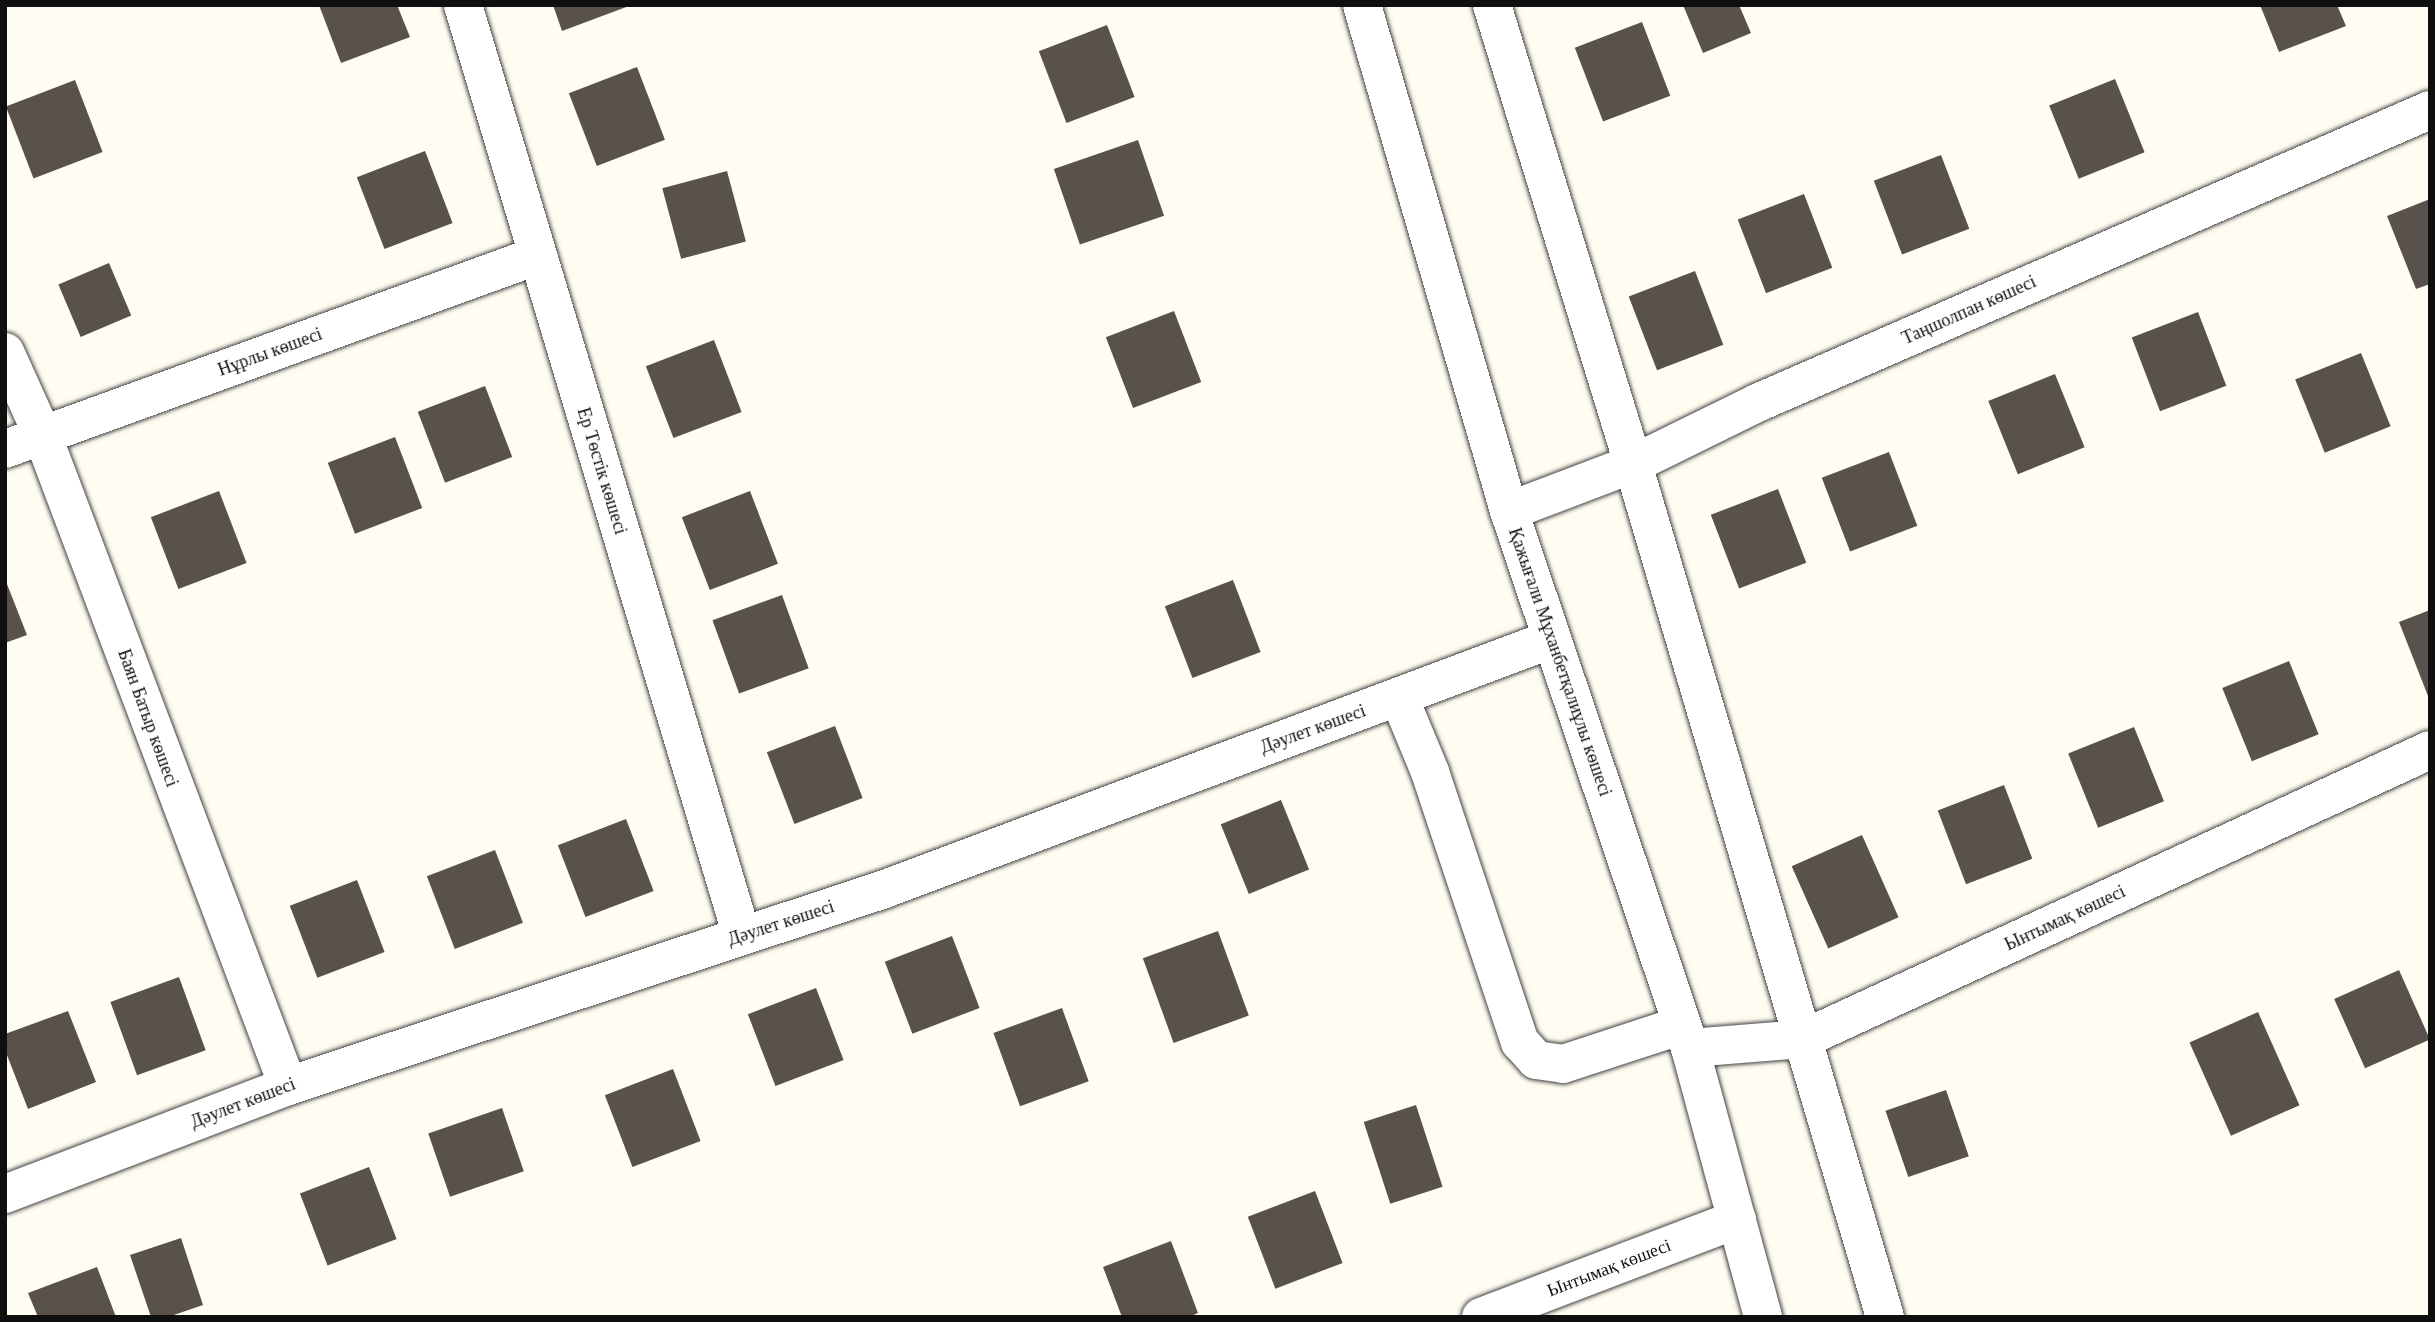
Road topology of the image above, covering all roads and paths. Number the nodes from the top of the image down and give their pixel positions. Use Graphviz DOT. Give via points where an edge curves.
graph roads {
  1 [pos="463,5"];
  2 [pos="1362,5"];
  3 [pos="1492,5"];
  4 [pos="2430,110"];
  5 [pos="536,256"];
  6 [pos="5,352"];
  7 [pos="42,434"];
  8 [pos="5,449"];
  9 [pos="1633,464"];
  10 [pos="1509,512"];
  11 [pos="1552,639"];
  12 [pos="1398,698"];
  13 [pos="2430,750"];
  14 [pos="742,936"];
  15 [pos="1686,1037"];
  16 [pos="1803,1039"];
  17 [pos="288,1086"];
  18 [pos="5,1194"];
  19 [pos="1738,1219"];
  20 [pos="1481,1317"];
  21 [pos="1763,1317"];
  22 [pos="1885,1317"];
  1 -- 5 [label="street, Ер Төстік көшесі"];
  2 -- 10 [label="street, Қажығали Мұханбетқалиұлы көшесі"];
  3 -- 9 [label="street"];
  4 -- 9 [label="street, Таңшолпан көшесі" via="1757,403"];
  5 -- 7 [label="street, Нұрлы көшесі"];
  5 -- 14 [label="street, Ер Төстік көшесі"];
  6 -- 7 [label="street, Баян Батыр көшесі"];
  7 -- 8 [label="street, Нұрлы көшесі"];
  7 -- 17 [label="street, Баян Батыр көшесі"];
  9 -- 10 [label="street, Таңшолпан көшесі"];
  9 -- 16 [label="street"];
  10 -- 11 [label="street, Қажығали Мұханбетқалиұлы көшесі"];
  11 -- 12 [label="street, Дәулет көшесі"];
  11 -- 15 [label="street, Қажығали Мұханбетқалиұлы көшесі"];
  12 -- 14 [label="street, Дәулет көшесі" via="882,890"];
  12 -- 15 [label="street, Ынтымақ көшесі" via="1430,772 1520,1042 1536,1060 1563,1064"];
  13 -- 16 [label="street, Ынтымақ көшесі"];
  14 -- 17 [label="street, Дәулет көшесі"];
  15 -- 16 [label="street, Ынтымақ көшесі"];
  15 -- 19 [label="street, Қажығали Мұханбетқалиұлы көшесі"];
  16 -- 22 [label="street"];
  17 -- 18 [label="street, Дәулет көшесі"];
  19 -- 20 [label="street, Ынтымақ көшесі"];
  19 -- 21 [label="street, Қажығали Мұханбетқалиұлы көшесі"];
}
